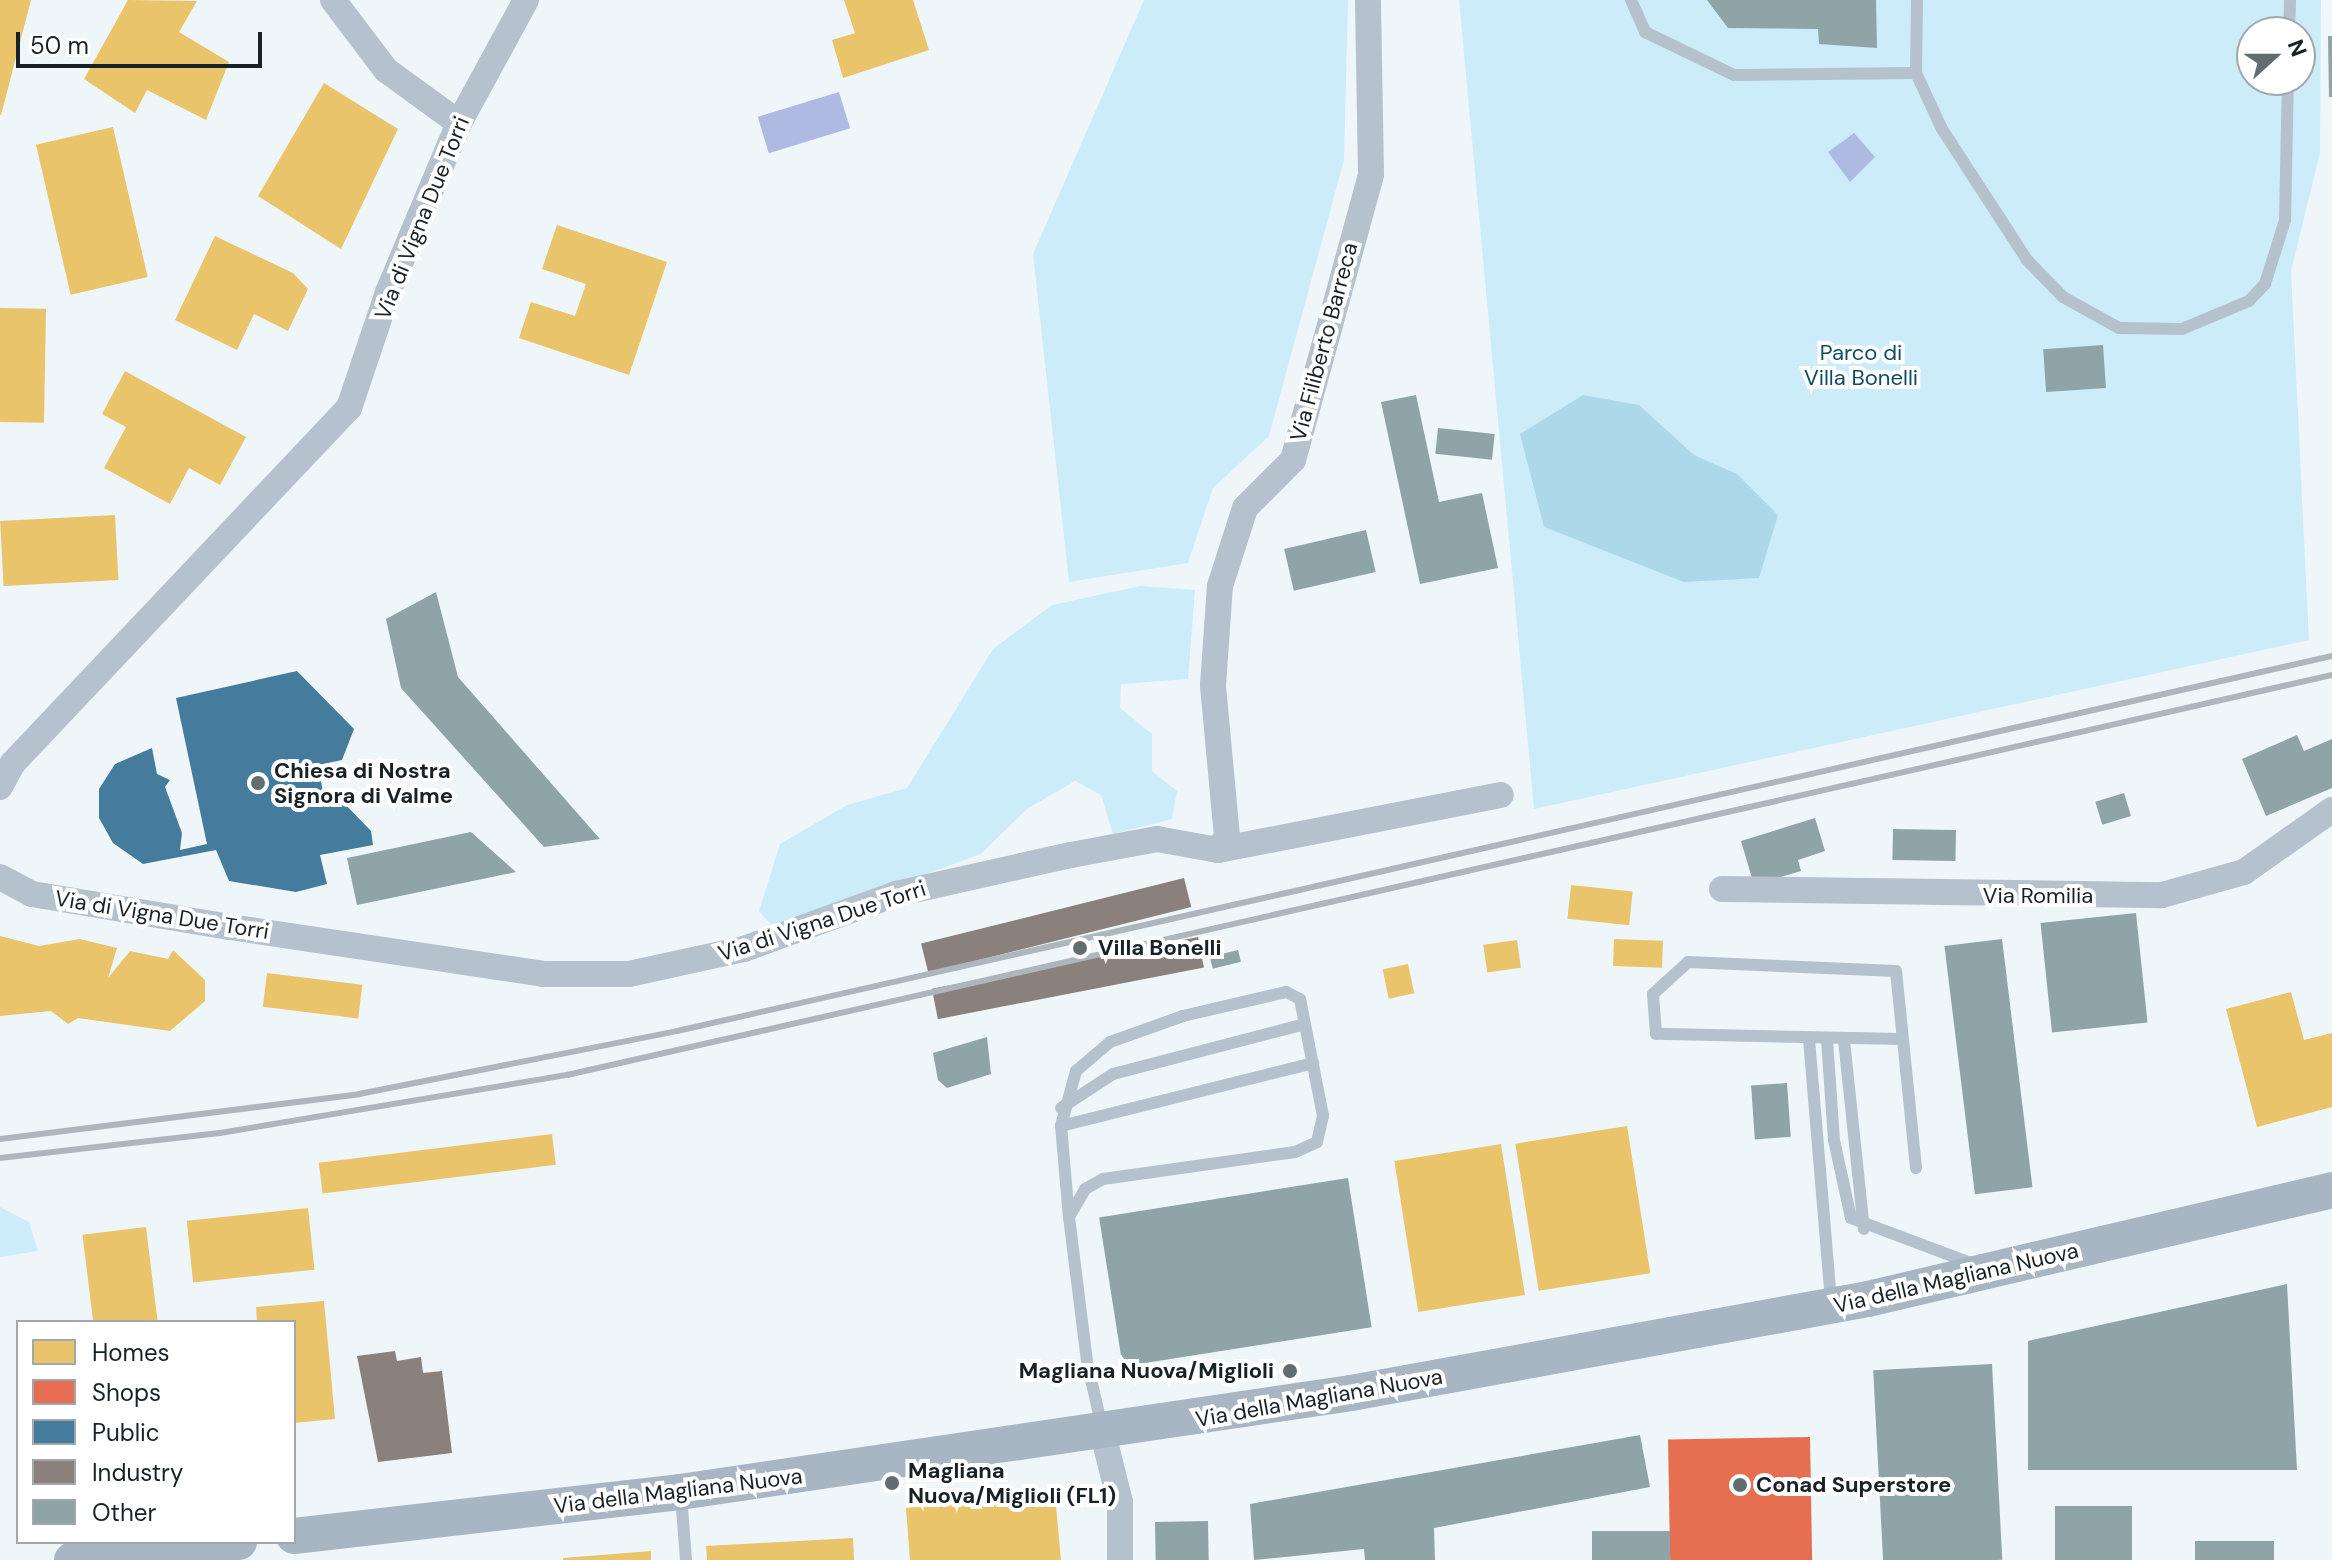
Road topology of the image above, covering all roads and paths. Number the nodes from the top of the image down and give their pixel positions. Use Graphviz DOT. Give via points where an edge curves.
graph roads {
  1 [pos="333,0"];
  2 [pos="526,0"];
  3 [pos="1368,0"];
  4 [pos="1631,0"];
  5 [pos="1917,0"];
  6 [pos="1916,73"];
  7 [pos="2288,96"];
  8 [pos="459,123"];
  9 [pos="6,759"];
  10 [pos="0,787"];
  11 [pos="1501,795"];
  12 [pos="2332,810"];
  13 [pos="1218,850"];
  14 [pos="0,877"];
  15 [pos="1722,889"];
  16 [pos="1305,1024"];
  17 [pos="1809,1039"];
  18 [pos="1901,1039"];
  19 [pos="1827,1040"];
  20 [pos="1844,1040"];
  21 [pos="1313,1063"];
  22 [pos="1061,1108"];
  23 [pos="1061,1126"];
  24 [pos="1916,1168"];
  25 [pos="2332,1190"];
  26 [pos="1069,1217"];
  27 [pos="1864,1229"];
  28 [pos="1990,1271"];
  29 [pos="1832,1306"];
  30 [pos="1103,1434"];
  31 [pos="680,1492"];
  32 [pos="296,1536"];
  33 [pos="220,1544"];
  34 [pos="72,1560"];
  35 [pos="686,1560"];
  36 [pos="1120,1560"];
  1 -- 8 [label="street" via="386,70"];
  2 -- 8 [label="street, Via di Vigna Due Torri"];
  3 -- 13 [label="street, Via Filiberto Barreca" via="1371,174 1293,460 1245,508 1220,586 1213,685 1227,837"];
  4 -- 6 [label="lane" via="1645,32 1734,75"];
  5 -- 6 [label="lane"];
  6 -- 7 [label="lane" via="1942,129 2027,260 2093,319 2149,331 2182,329 2222,315 2265,284 2285,220"];
  8 -- 9 [label="street, Via di Vigna Due Torri" via="388,292 360,387 331,434"];
  9 -- 10 [label="street, Via di Vigna Due Torri"];
  11 -- 13 [label="street, Via di Vigna Due Torri"];
  12 -- 15 [label="street, Via Romilia" via="2244,872 2162,895"];
  13 -- 14 [label="street, Via di Vigna Due Torri" via="1157,839 1071,855 896,894 744,949 629,974 543,974 230,927 32,894"];
  16 -- 21 [label="lane"];
  16 -- 22 [label="lane" via="1113,1074"];
  16 -- 22 [label="lane" via="1300,999 1286,992 1125,1035 1082,1064"];
  17 -- 18 [label="lane" via="1656,1034 1653,994 1688,962 1896,971"];
  17 -- 19 [label="lane"];
  17 -- 29 [label="lane"];
  18 -- 20 [label="lane"];
  18 -- 24 [label="lane"];
  19 -- 20 [label="lane"];
  19 -- 27 [label="lane" via="1839,1177 1846,1211"];
  20 -- 27 [label="lane"];
  21 -- 23 [label="lane"];
  21 -- 26 [label="lane" via="1324,1127 1314,1145 1103,1179 1085,1189"];
  22 -- 23 [label="lane"];
  23 -- 26 [label="lane"];
  25 -- 28 [label="main road, Via della Magliana Nuova"];
  26 -- 30 [label="lane"];
  27 -- 28 [label="lane"];
  28 -- 29 [label="main road, Via della Magliana Nuova"];
  29 -- 30 [label="main road, Via della Magliana Nuova"];
  30 -- 31 [label="main road, Via della Magliana Nuova"];
  30 -- 36 [label="street" via="1120,1502"];
  31 -- 32 [label="main road, Via della Magliana Nuova"];
  31 -- 35 [label="lane"];
  33 -- 34 [label="main road"];
}
